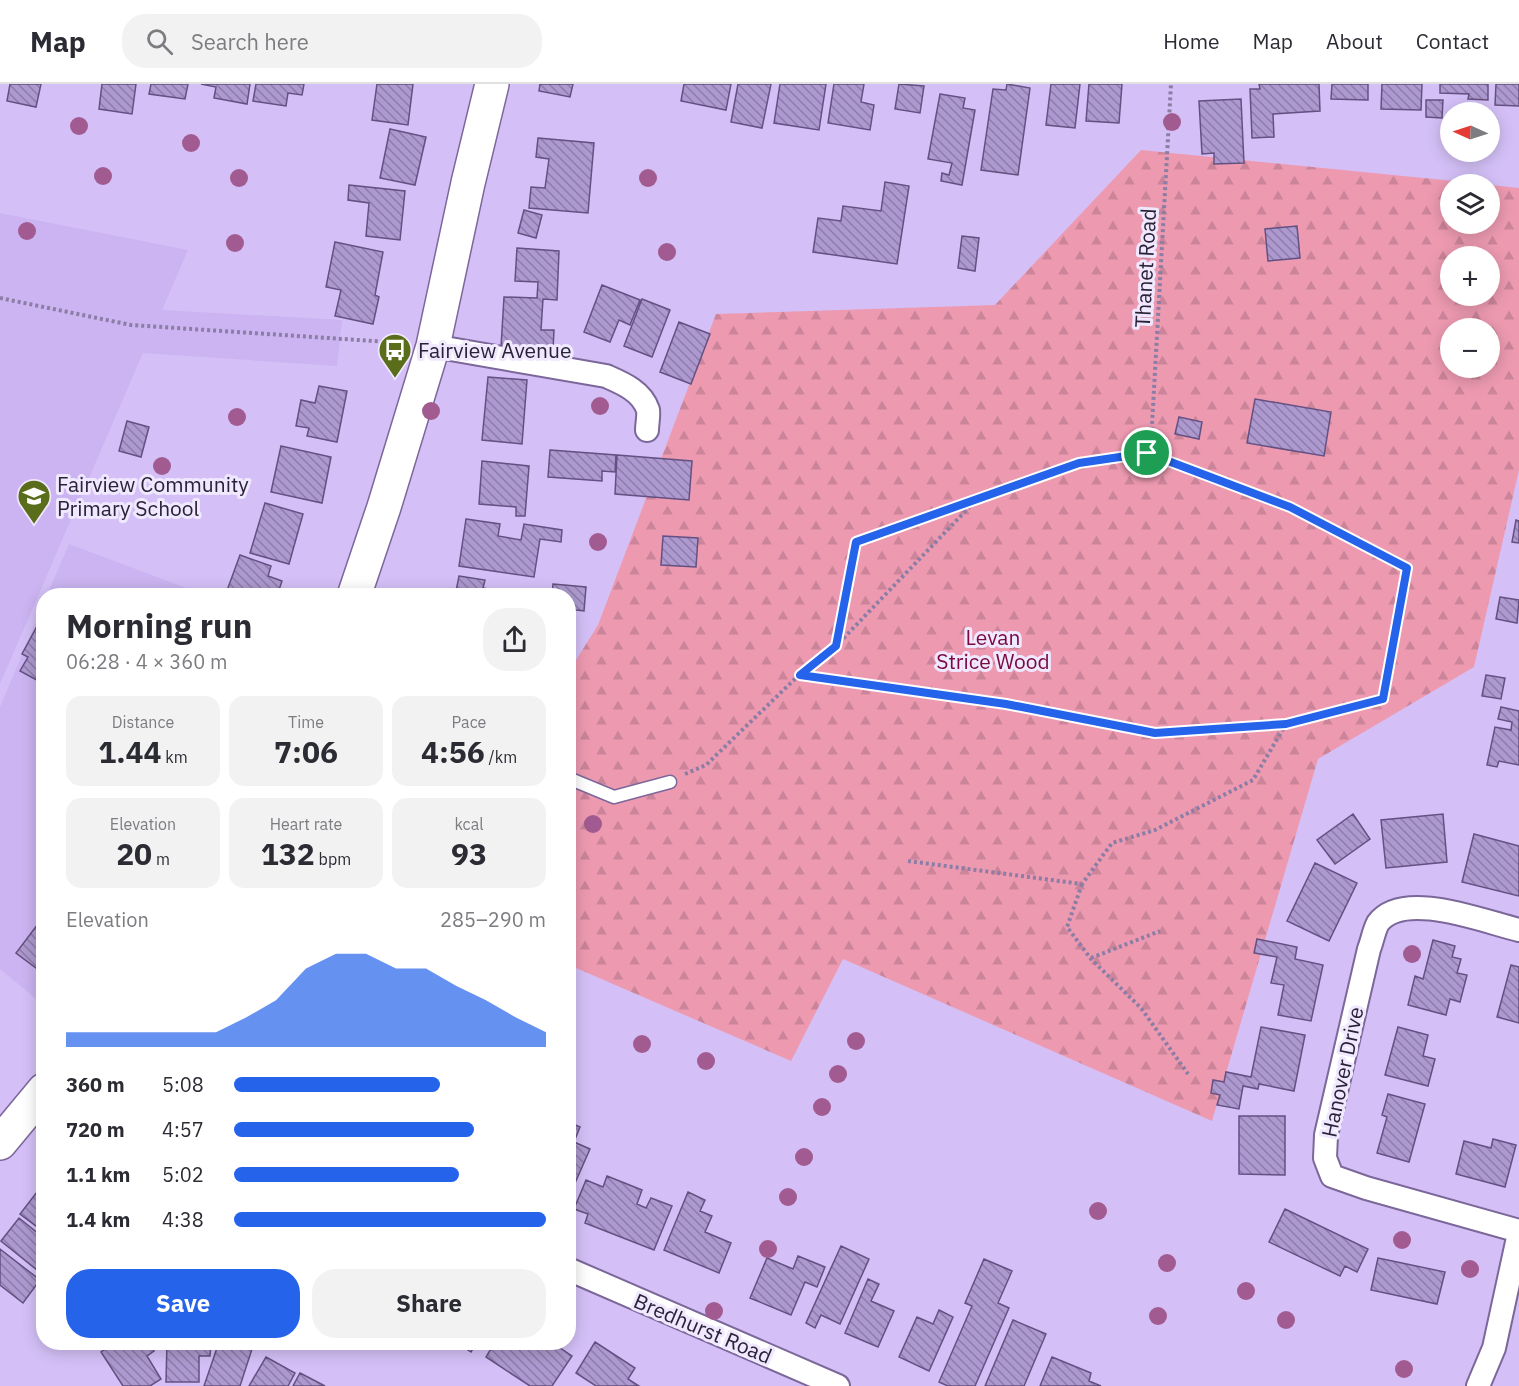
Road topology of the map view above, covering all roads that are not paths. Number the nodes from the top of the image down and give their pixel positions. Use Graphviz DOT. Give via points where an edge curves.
graph roads {
  1 [pos="492,84"];
  2 [pos="433,346"];
  3 [pos="647,430"];
  4 [pos="357,588"];
  5 [pos="576,781"];
  6 [pos="670,782"];
  7 [pos="1519,930"];
  8 [pos="36,1100"];
  9 [pos="0,1143"];
  10 [pos="1519,1232"];
  11 [pos="576,1272"];
  12 [pos="838,1386"];
  13 [pos="1478,1386"];
  1 -- 2 [label="street"];
  2 -- 3 [label="street" via="606,376 632,388 640,397 648,410"];
  2 -- 4 [label="street"];
  5 -- 6 [label="lane" via="614,797"];
  7 -- 10 [label="street, Hanover Drive" via="1433,908 1394,911 1378,923 1326,1135 1324,1158 1332,1176"];
  8 -- 9 [label="street"];
  10 -- 13 [label="street" via="1494,1348"];
  11 -- 12 [label="street, Bredhurst Road"];
}
